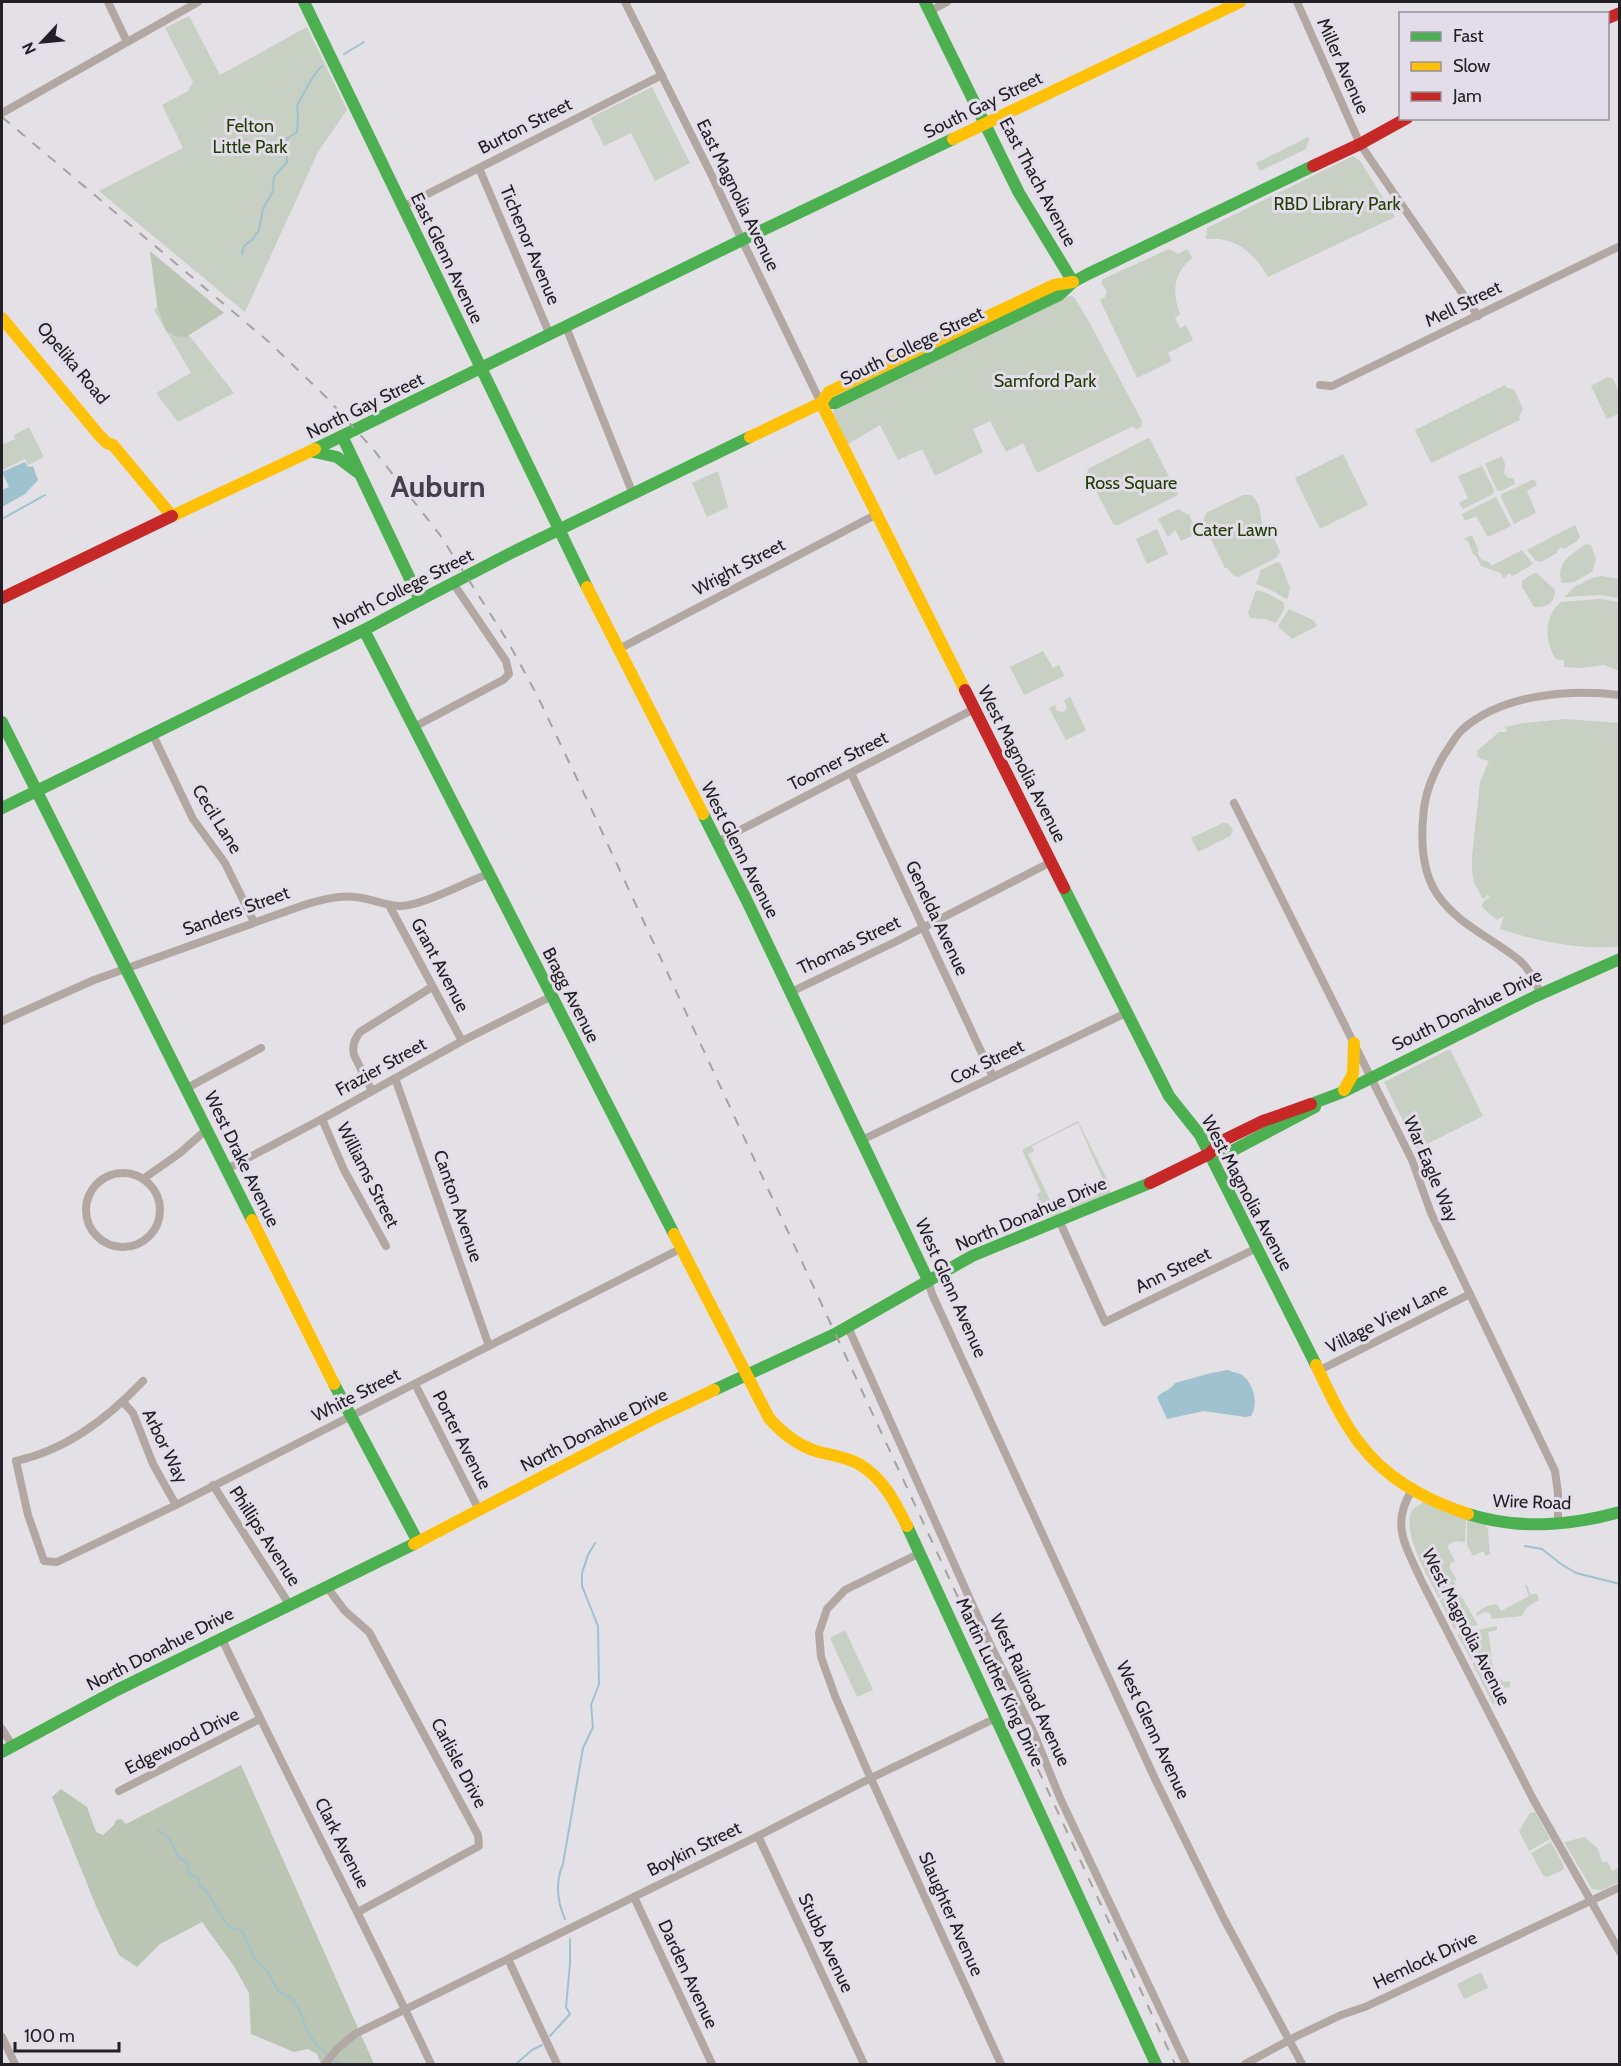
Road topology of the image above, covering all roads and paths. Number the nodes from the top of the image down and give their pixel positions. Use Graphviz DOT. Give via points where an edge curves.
graph roads {
  1 [pos="108,2"];
  2 [pos="198,2"];
  3 [pos="304,2"];
  4 [pos="625,2"];
  5 [pos="947,2"];
  6 [pos="1240,2"];
  7 [pos="1297,2"];
  8 [pos="927,6"];
  9 [pos="127,42"];
  10 [pos="662,75"];
  11 [pos="2,113"];
  12 [pos="1403,120"];
  13 [pos="986,123"];
  14 [pos="1360,144"];
  15 [pos="479,168"];
  16 [pos="402,207"];
  17 [pos="742,240"];
  18 [pos="1620,246"];
  19 [pos="1072,282"];
  20 [pos="2,305"];
  21 [pos="1478,316"];
  22 [pos="2,318"];
  23 [pos="566,327"];
  24 [pos="550,335"];
  25 [pos="480,369"];
  26 [pos="1320,385"];
  27 [pos="821,403"];
  28 [pos="342,436"];
  29 [pos="113,445"];
  30 [pos="312,452"];
  31 [pos="363,478"];
  32 [pos="633,494"];
  33 [pos="877,514"];
  34 [pos="172,516"];
  35 [pos="558,531"];
  36 [pos="453,583"];
  37 [pos="2,598"];
  38 [pos="420,600"];
  39 [pos="364,630"];
  40 [pos="617,650"];
  41 [pos="1620,694"];
  42 [pos="974,710"];
  43 [pos="2,722"];
  44 [pos="414,727"];
  45 [pos="152,733"];
  46 [pos="851,773"];
  47 [pos="36,790"];
  48 [pos="1234,803"];
  49 [pos="2,808"];
  50 [pos="717,842"];
  51 [pos="1051,862"];
  52 [pos="488,874"];
  53 [pos="390,905"];
  54 [pos="254,922"];
  55 [pos="923,927"];
  56 [pos="1620,959"];
  57 [pos="126,968"];
  58 [pos="432,987"];
  59 [pos="791,992"];
  60 [pos="1541,993"];
  61 [pos="552,996"];
  62 [pos="1126,1013"];
  63 [pos="2,1021"];
  64 [pos="462,1041"];
  65 [pos="1354,1043"];
  66 [pos="261,1048"];
  67 [pos="993,1077"];
  68 [pos="395,1078"];
  69 [pos="1372,1078"];
  70 [pos="187,1088"];
  71 [pos="372,1091"];
  72 [pos="1337,1094"];
  73 [pos="322,1119"];
  74 [pos="207,1129"];
  75 [pos="862,1140"];
  76 [pos="1209,1154"];
  77 [pos="227,1169"];
  78 [pos="143,1179"];
  79 [pos="1059,1220"];
  80 [pos="386,1246"];
  81 [pos="1257,1248"];
  82 [pos="680,1249"];
  83 [pos="928,1280"];
  84 [pos="1470,1294"];
  85 [pos="848,1327"];
  86 [pos="489,1346"];
  87 [pos="1318,1371"];
  88 [pos="745,1376"];
  89 [pos="143,1381"];
  90 [pos="415,1384"];
  91 [pos="123,1402"];
  92 [pos="351,1416"];
  93 [pos="213,1485"];
  94 [pos="1412,1490"];
  95 [pos="176,1505"];
  96 [pos="479,1510"];
  97 [pos="1620,1512"];
  98 [pos="1558,1524"];
  99 [pos="418,1542"];
  100 [pos="920,1553"];
  101 [pos="326,1586"];
  102 [pos="289,1604"];
  103 [pos="221,1638"];
  104 [pos="996,1718"];
  105 [pos="260,1719"];
  106 [pos="2,1729"];
  107 [pos="12,1745"];
  108 [pos="2,1752"];
  109 [pos="871,1778"];
  110 [pos="119,1791"];
  111 [pos="759,1836"];
  112 [pos="1620,1887"];
  113 [pos="634,1897"];
  114 [pos="1591,1900"];
  115 [pos="358,1912"];
  116 [pos="1620,1952"];
  117 [pos="508,1959"];
  118 [pos="405,2009"];
  119 [pos="2,2037"];
  120 [pos="1289,2041"];
  121 [pos="15,2064"];
  122 [pos="325,2064"];
  123 [pos="431,2064"];
  124 [pos="557,2064"];
  125 [pos="712,2064"];
  126 [pos="864,2064"];
  127 [pos="1001,2064"];
  128 [pos="1156,2064"];
  129 [pos="1186,2064"];
  130 [pos="1245,2064"];
  131 [pos="1302,2064"];
  1 -- 9 [label="street"];
  2 -- 9 [label="street"];
  3 -- 16 [label="street, East Glenn Avenue"];
  4 -- 10 [label="street, East Magnolia Avenue"];
  5 -- 8 [label="street"];
  6 -- 13 [label="street, South Gay Street"];
  7 -- 14 [label="street, Miller Avenue"];
  8 -- 13 [label="street, East Thach Avenue"];
  9 -- 11 [label="street"];
  10 -- 15 [label="street, Burton Street"];
  10 -- 17 [label="street, East Magnolia Avenue"];
  12 -- 14 [label="street, South College Street"];
  13 -- 17 [label="street, South Gay Street"];
  13 -- 19 [label="street, East Thach Avenue" via="1019,193"];
  14 -- 19 [label="street, South College Street"];
  14 -- 21 [label="street, Miller Avenue"];
  15 -- 16 [label="street, Burton Street"];
  15 -- 24 [label="street, Tichenor Avenue"];
  16 -- 25 [label="street, East Glenn Avenue"];
  17 -- 23 [label="street, North Gay Street"];
  17 -- 27 [label="street, East Magnolia Avenue"];
  18 -- 21 [label="street, Mell Street"];
  19 -- 27 [label="street, South College Street" via="1059,295 946,350 835,403"];
  20 -- 29 [label="street, Opelika Road" via="112,438"];
  21 -- 26 [label="street, Mell Street" via="1332,386"];
  22 -- 29 [label="street, Opelika Road" via="106,443"];
  23 -- 24 [label="street, North Gay Street"];
  23 -- 32 [label="street, Tichenor Avenue"];
  24 -- 25 [label="street, North Gay Street"];
  25 -- 28 [label="street, North Gay Street"];
  25 -- 35 [label="street, East Glenn Avenue"];
  27 -- 32 [label="street, North College Street"];
  27 -- 33 [label="street, West Magnolia Avenue"];
  28 -- 30 [label="street, North Gay Street"];
  28 -- 31 [label="street"];
  29 -- 34 [label="street, Opelika Road"];
  30 -- 31 [label="street" via="339,457"];
  30 -- 34 [label="street, North Gay Street"];
  31 -- 38 [label="street"];
  32 -- 35 [label="street, North College Street"];
  33 -- 40 [label="street, Wright Street"];
  33 -- 42 [label="street, West Magnolia Avenue"];
  34 -- 37 [label="street, North Gay Street"];
  35 -- 36 [label="street, North College Street"];
  35 -- 40 [label="street, West Glenn Avenue"];
  36 -- 38 [label="street, North College Street"];
  36 -- 44 [label="street" via="506,662 509,674"];
  38 -- 39 [label="street, North College Street"];
  39 -- 44 [label="street, Bragg Avenue"];
  39 -- 45 [label="street, North College Street"];
  40 -- 50 [label="street, West Glenn Avenue"];
  41 -- 60 [label="street" via="1573,692 1540,696 1480,717 1454,739 1431,779 1426,796 1421,836 1425,864 1436,892 1467,926 1520,961"];
  42 -- 46 [label="street, Toomer Street"];
  42 -- 51 [label="street, West Magnolia Avenue"];
  43 -- 47 [label="street, West Drake Avenue"];
  44 -- 52 [label="street, Bragg Avenue"];
  45 -- 47 [label="street, North College Street"];
  45 -- 54 [label="street, Cecil Lane" via="193,819 225,863"];
  46 -- 50 [label="street, Toomer Street"];
  46 -- 55 [label="street, Genelda Avenue"];
  47 -- 49 [label="street, North College Street"];
  47 -- 57 [label="street, West Drake Avenue"];
  48 -- 65 [label="street, War Eagle Way"];
  50 -- 59 [label="street, West Glenn Avenue"];
  51 -- 55 [label="street, Thomas Street"];
  51 -- 62 [label="street, West Magnolia Avenue"];
  52 -- 53 [label="street, Sanders Street" via="417,903"];
  52 -- 61 [label="street, Bragg Avenue"];
  53 -- 54 [label="street, Sanders Street" via="338,897"];
  53 -- 58 [label="street, Grant Avenue"];
  54 -- 57 [label="street, Sanders Street"];
  55 -- 59 [label="street, Thomas Street"];
  55 -- 67 [label="street, Genelda Avenue"];
  56 -- 60 [label="street, South Donahue Drive"];
  57 -- 63 [label="street, Sanders Street"];
  57 -- 70 [label="street, West Drake Avenue"];
  58 -- 64 [label="street, Grant Avenue"];
  58 -- 71 [label="street" via="356,1037 354,1055"];
  59 -- 75 [label="street, West Glenn Avenue"];
  60 -- 69 [label="street, South Donahue Drive"];
  61 -- 64 [label="street, Frazier Street"];
  61 -- 82 [label="street, Bragg Avenue"];
  62 -- 67 [label="street, Cox Street"];
  62 -- 76 [label="street, West Magnolia Avenue" via="1169,1096 1192,1123"];
  64 -- 68 [label="street, Frazier Street"];
  65 -- 69 [label="street, War Eagle Way"];
  65 -- 72 [label="street" via="1351,1082"];
  66 -- 70 [label="street"];
  67 -- 75 [label="street, Cox Street"];
  68 -- 71 [label="street, Frazier Street"];
  68 -- 86 [label="street, Canton Avenue"];
  69 -- 72 [label="street, South Donahue Drive"];
  69 -- 84 [label="street, War Eagle Way"];
  70 -- 74 [label="street, West Drake Avenue"];
  71 -- 73 [label="street, Frazier Street"];
  72 -- 76 [label="street, South Donahue Drive" via="1228,1153"];
  73 -- 77 [label="street, Frazier Street"];
  73 -- 80 [label="street, Williams Street" via="344,1170"];
  74 -- 77 [label="street, West Drake Avenue"];
  74 -- 78 [label="street"];
  75 -- 83 [label="street, West Glenn Avenue"];
  76 -- 79 [label="street, North Donahue Drive"];
  76 -- 81 [label="street, West Magnolia Avenue"];
  77 -- 92 [label="street, West Drake Avenue"];
  78 -- 78 [label="street" via="120,1173 99,1182 91,1191 86,1214 89,1225 105,1243 117,1247 136,1244 151,1234 158,1223 158,1198"];
  79 -- 81 [label="street, Ann Street" via="1105,1322"];
  79 -- 83 [label="street, North Donahue Drive" via="998,1244"];
  81 -- 87 [label="street, West Magnolia Avenue"];
  82 -- 86 [label="street, White Street"];
  82 -- 88 [label="street, Bragg Avenue"];
  83 -- 85 [label="street, North Donahue Drive"];
  83 -- 120 [label="street, West Glenn Avenue" via="1156,1781"];
  84 -- 87 [label="street, Village View Lane"];
  84 -- 98 [label="street, War Eagle Way" via="1555,1471"];
  85 -- 88 [label="street, North Donahue Drive"];
  85 -- 129 [label="street, West Railroad Avenue" via="1065,1809"];
  86 -- 90 [label="street, White Street"];
  87 -- 94 [label="street, West Magnolia Avenue" via="1357,1439"];
  88 -- 96 [label="street, North Donahue Drive"];
  88 -- 100 [label="street, Martin Luther King Drive" via="764,1411 781,1431 804,1446 853,1461 881,1482 894,1498"];
  89 -- 91 [label="street"];
  90 -- 92 [label="street, White Street"];
  90 -- 96 [label="street, Porter Avenue"];
  91 -- 95 [label="street, Arbor Way" via="133,1413 153,1464"];
  91 -- 95 [label="street, White Street" via="77,1437 16,1461 28,1515 44,1561 57,1562"];
  92 -- 93 [label="street, White Street"];
  92 -- 99 [label="street, West Drake Avenue"];
  93 -- 95 [label="street, White Street"];
  93 -- 102 [label="street, Phillips Avenue"];
  94 -- 98 [label="street, Wire Road" via="1474,1517"];
  94 -- 114 [label="street, West Magnolia Avenue" via="1400,1519 1405,1544 1533,1799"];
  96 -- 99 [label="street, North Donahue Drive"];
  97 -- 98 [label="street, Wire Road" via="1595,1520"];
  99 -- 101 [label="street, North Donahue Drive"];
  100 -- 104 [label="street, Martin Luther King Drive"];
  100 -- 109 [label="street, Slaughter Avenue" via="845,1590 827,1609 819,1633 821,1657"];
  101 -- 102 [label="street, North Donahue Drive"];
  101 -- 115 [label="street, Carlisle Drive" via="345,1611 369,1632 478,1835 479,1846"];
  102 -- 103 [label="street, North Donahue Drive"];
  103 -- 105 [label="street, Clark Avenue"];
  103 -- 107 [label="street, North Donahue Drive"];
  104 -- 109 [label="street, Boykin Street"];
  104 -- 128 [label="street, Martin Luther King Drive"];
  105 -- 110 [label="street, Edgewood Drive"];
  105 -- 115 [label="street, Clark Avenue"];
  106 -- 107 [label="street"];
  107 -- 108 [label="street, North Donahue Drive"];
  109 -- 111 [label="street, Boykin Street"];
  109 -- 127 [label="street, Slaughter Avenue"];
  111 -- 113 [label="street, Boykin Street"];
  111 -- 126 [label="street, Stubb Avenue"];
  112 -- 114 [label="street, Hemlock Drive"];
  113 -- 117 [label="street, Boykin Street"];
  113 -- 125 [label="street, Darden Avenue"];
  114 -- 116 [label="street, West Magnolia Avenue"];
  114 -- 120 [label="street, Hemlock Drive"];
  115 -- 118 [label="street, Clark Avenue"];
  117 -- 118 [label="street, Boykin Street"];
  117 -- 124 [label="street"];
  118 -- 122 [label="street, Boykin Street" via="355,2034"];
  118 -- 123 [label="street, Clark Avenue"];
  119 -- 121 [label="street"];
  120 -- 130 [label="street, Hemlock Drive"];
  120 -- 131 [label="street, West Glenn Avenue"];
}
